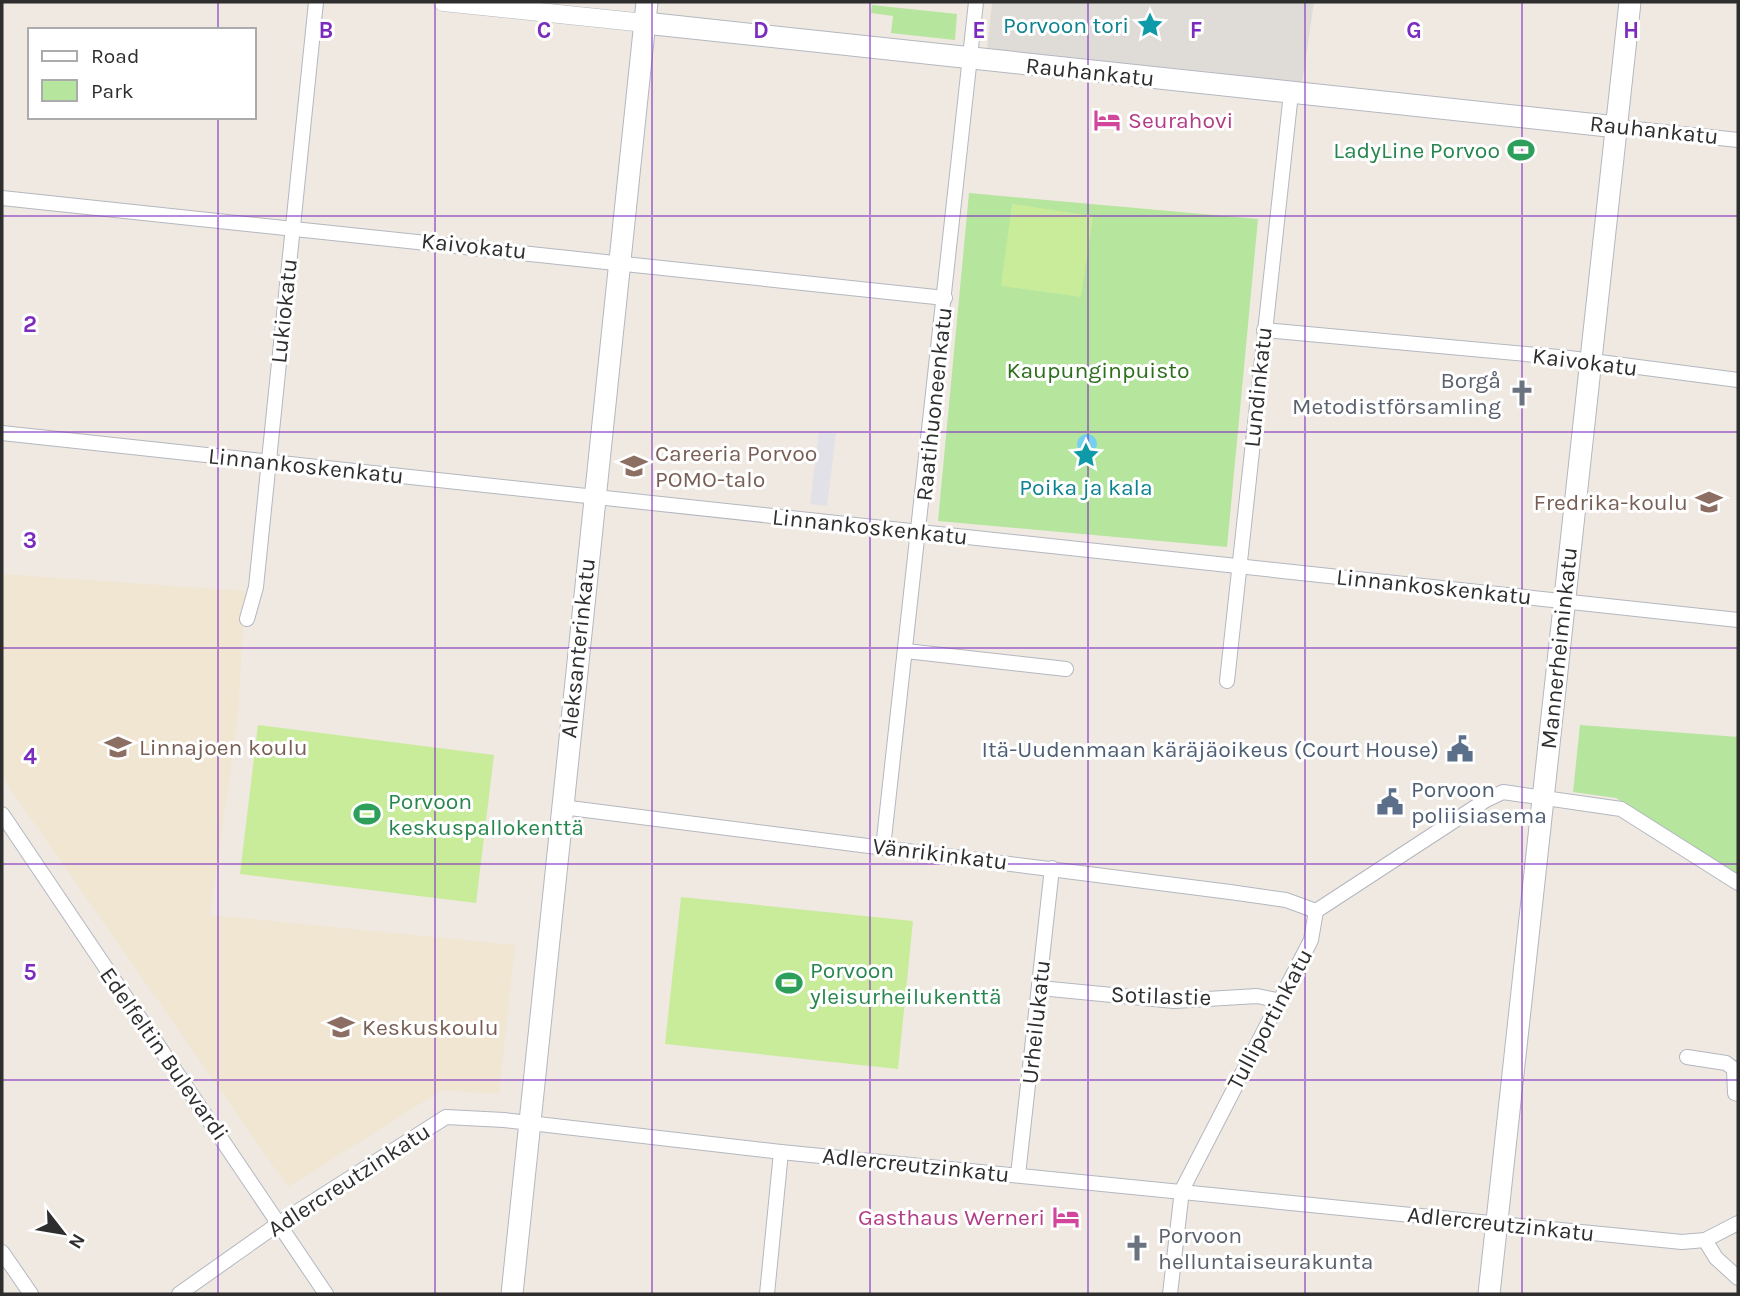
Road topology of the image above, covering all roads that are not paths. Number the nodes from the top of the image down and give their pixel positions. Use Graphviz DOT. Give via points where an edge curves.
graph roads {
  1 [pos="316,2"];
  2 [pos="443,2"];
  3 [pos="647,2"];
  4 [pos="976,2"];
  5 [pos="1630,2"];
  6 [pos="645,23"];
  7 [pos="971,59"];
  8 [pos="1291,93"];
  9 [pos="1617,127"];
  10 [pos="1738,140"];
  11 [pos="2,198"];
  12 [pos="293,226"];
  13 [pos="620,261"];
  14 [pos="945,298"];
  15 [pos="1264,330"];
  16 [pos="1590,362"];
  17 [pos="1738,380"];
  18 [pos="2,433"];
  19 [pos="268,462"];
  20 [pos="594,498"];
  21 [pos="920,532"];
  22 [pos="1239,567"];
  23 [pos="1564,600"];
  24 [pos="247,619"];
  25 [pos="1738,620"];
  26 [pos="906,651"];
  27 [pos="1066,669"];
  28 [pos="1227,681"];
  29 [pos="1543,797"];
  30 [pos="562,807"];
  31 [pos="2,814"];
  32 [pos="883,848"];
  33 [pos="1052,868"];
  34 [pos="1738,883"];
  35 [pos="1316,911"];
  36 [pos="1040,988"];
  37 [pos="1281,1000"];
  38 [pos="1687,1057"];
  39 [pos="1738,1094"];
  40 [pos="528,1123"];
  41 [pos="781,1152"];
  42 [pos="1018,1175"];
  43 [pos="1182,1190"];
  44 [pos="1738,1223"];
  45 [pos="278,1224"];
  46 [pos="1496,1224"];
  47 [pos="1705,1240"];
  48 [pos="2,1252"];
  49 [pos="1738,1278"];
  50 [pos="31,1294"];
  51 [pos="179,1294"];
  52 [pos="326,1294"];
  53 [pos="512,1294"];
  54 [pos="766,1294"];
  55 [pos="1171,1294"];
  56 [pos="1489,1294"];
  1 -- 12 [label="street, Lukiokatu"];
  2 -- 6 [label="street, Rauhankatu"];
  3 -- 6 [label="main road, Aleksanterinkatu"];
  4 -- 7 [label="street, Raatihuoneenkatu"];
  5 -- 9 [label="main road, Mannerheiminkatu"];
  6 -- 7 [label="main road, Rauhankatu"];
  6 -- 13 [label="main road, Aleksanterinkatu"];
  7 -- 8 [label="main road, Rauhankatu"];
  7 -- 14 [label="street, Raatihuoneenkatu"];
  8 -- 9 [label="main road, Rauhankatu"];
  8 -- 15 [label="street, Lundinkatu"];
  9 -- 10 [label="street, Rauhankatu"];
  9 -- 16 [label="main road, Mannerheiminkatu"];
  11 -- 12 [label="street, Kaivokatu"];
  12 -- 13 [label="street, Kaivokatu"];
  12 -- 19 [label="street, Lukiokatu"];
  13 -- 14 [label="street, Kaivokatu"];
  13 -- 20 [label="main road, Aleksanterinkatu"];
  14 -- 21 [label="street, Raatihuoneenkatu"];
  15 -- 16 [label="street, Kaivokatu"];
  15 -- 22 [label="street, Lundinkatu"];
  16 -- 17 [label="street, Kaivokatu"];
  16 -- 23 [label="main road, Mannerheiminkatu"];
  18 -- 19 [label="street, Linnankoskenkatu"];
  19 -- 20 [label="street, Linnankoskenkatu"];
  19 -- 24 [label="street, Lukiokatu" via="256,587"];
  20 -- 21 [label="street, Linnankoskenkatu"];
  20 -- 30 [label="main road, Aleksanterinkatu"];
  21 -- 22 [label="street, Linnankoskenkatu"];
  21 -- 26 [label="street, Raatihuoneenkatu"];
  22 -- 23 [label="street, Linnankoskenkatu"];
  22 -- 28 [label="street, Lundinkatu"];
  23 -- 25 [label="street, Linnankoskenkatu"];
  23 -- 29 [label="main road, Mannerheiminkatu"];
  26 -- 27 [label="street"];
  26 -- 32 [label="street, Raatihuoneenkatu"];
  29 -- 34 [label="street" via="1621,808"];
  29 -- 35 [label="street" via="1503,792"];
  29 -- 46 [label="main road, Mannerheiminkatu"];
  30 -- 32 [label="street, Vänrikinkatu"];
  30 -- 40 [label="main road, Aleksanterinkatu"];
  31 -- 45 [label="street, Edelfeltin Bulevardi"];
  32 -- 33 [label="street, Vänrikinkatu"];
  33 -- 35 [label="street, Vänrikinkatu" via="1286,900"];
  33 -- 36 [label="street, Urheilukatu"];
  35 -- 37 [label="street, Tulliportinkatu" via="1311,940"];
  36 -- 37 [label="street, Sotilastie" via="1173,1001 1257,996"];
  36 -- 42 [label="street, Urheilukatu"];
  37 -- 43 [label="street, Tulliportinkatu"];
  38 -- 39 [label="street" via="1726,1063 1734,1069"];
  40 -- 41 [label="street, Adlercreutzinkatu"];
  40 -- 45 [label="street, Adlercreutzinkatu" via="446,1117"];
  40 -- 53 [label="main road, Aleksanterinkatu"];
  41 -- 42 [label="street, Adlercreutzinkatu"];
  41 -- 54 [label="street"];
  42 -- 43 [label="street, Adlercreutzinkatu"];
  43 -- 46 [label="street, Adlercreutzinkatu"];
  43 -- 55 [label="street, Tulliportinkatu"];
  44 -- 47 [label="street"];
  45 -- 51 [label="street, Adlercreutzinkatu"];
  45 -- 52 [label="street, Edelfeltin Bulevardi"];
  46 -- 47 [label="street, Adlercreutzinkatu" via="1682,1242"];
  46 -- 56 [label="main road, Mannerheiminkatu"];
  47 -- 49 [label="street"];
  48 -- 50 [label="street"];
}
